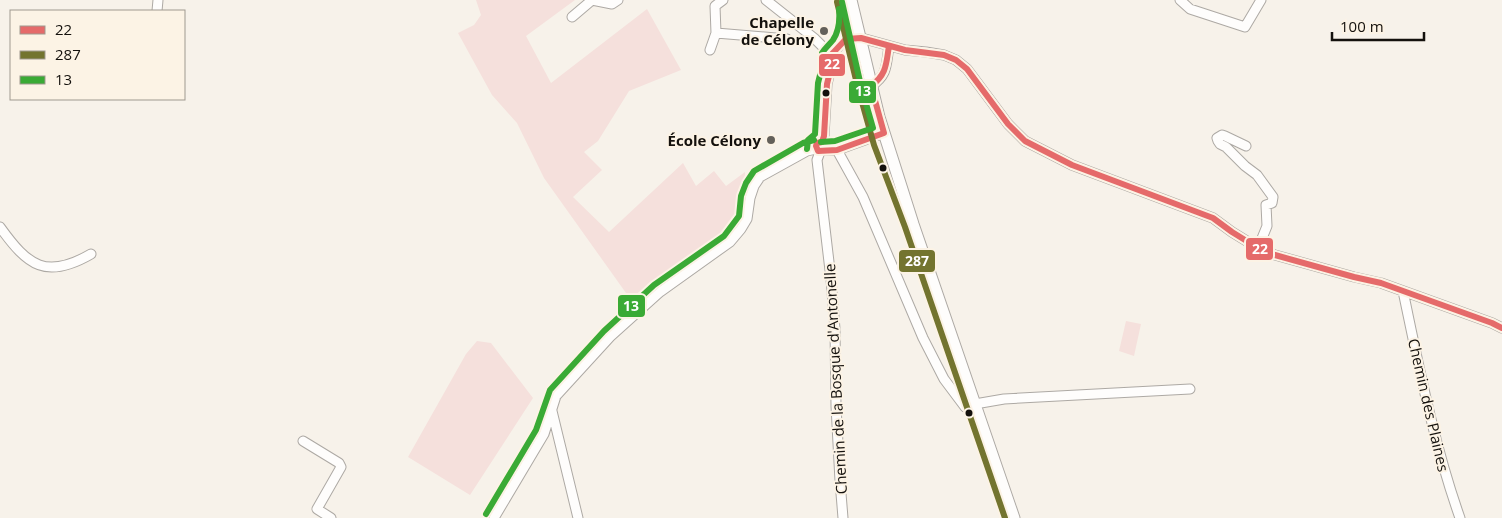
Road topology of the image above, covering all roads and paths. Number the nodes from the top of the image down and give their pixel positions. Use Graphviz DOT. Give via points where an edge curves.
graph roads {
  1 [pos="618,0"];
  2 [pos="723,0"];
  3 [pos="766,0"];
  4 [pos="846,0"];
  5 [pos="851,0"];
  6 [pos="1180,0"];
  7 [pos="1261,0"];
  8 [pos="711,3"];
  9 [pos="572,17"];
  10 [pos="716,33"];
  11 [pos="787,39"];
  12 [pos="853,39"];
  13 [pos="889,46"];
  14 [pos="710,50"];
  15 [pos="831,55"];
  16 [pos="871,86"];
  17 [pos="882,134"];
  18 [pos="1246,146"];
  19 [pos="820,148"];
  20 [pos="837,150"];
  21 [pos="0,227"];
  22 [pos="1258,248"];
  23 [pos="91,254"];
  24 [pos="1403,291"];
  25 [pos="1502,328"];
  26 [pos="1190,389"];
  27 [pos="974,404"];
  28 [pos="552,409"];
  29 [pos="303,441"];
  30 [pos="331,518"];
  31 [pos="494,518"];
  32 [pos="578,518"];
  33 [pos="844,518"];
  34 [pos="1014,518"];
  35 [pos="1460,518"];
  1 -- 9 [label="street" via="612,4 592,0"];
  2 -- 8 [label="street"];
  3 -- 15 [label="street"];
  4 -- 12 [label="main road"];
  5 -- 12 [label="main road"];
  6 -- 7 [label="street" via="1190,9 1244,27"];
  8 -- 10 [label="street"];
  10 -- 11 [label="street"];
  10 -- 14 [label="street"];
  12 -- 13 [label="street"];
  12 -- 15 [label="street"];
  12 -- 16 [label="main road"];
  12 -- 17 [label="main road" via="870,106"];
  13 -- 16 [label="street" via="881,80"];
  13 -- 22 [label="street" via="956,60 967,69 1008,124 1025,141 1072,165 1213,218"];
  15 -- 19 [label="street, Chemin de la Bosque d'Antonelle" via="824,136"];
  16 -- 17 [label="main road"];
  17 -- 20 [label="street"];
  17 -- 27 [label="main road"];
  18 -- 22 [label="street" via="1222,135 1217,138 1257,175 1273,197 1272,204 1266,205 1267,226"];
  19 -- 20 [label="street"];
  19 -- 28 [label="street" via="807,151 760,177 750,198 747,219 730,242 660,292 610,336 556,396"];
  19 -- 33 [label="street, Chemin de la Bosque d'Antonelle" via="817,160 835,329 836,406"];
  20 -- 27 [label="street" via="863,197 923,338 944,379 965,407"];
  21 -- 23 [label="street" via="31,262 44,267 77,262"];
  22 -- 24 [label="street"];
  24 -- 25 [label="street"];
  24 -- 35 [label="street, Chemin des Plaines" via="1448,486"];
  26 -- 27 [label="street" via="1004,399"];
  27 -- 34 [label="main road"];
  28 -- 31 [label="street" via="544,434"];
  28 -- 32 [label="street"];
  29 -- 30 [label="street" via="339,463 340,467 317,509"];
}
